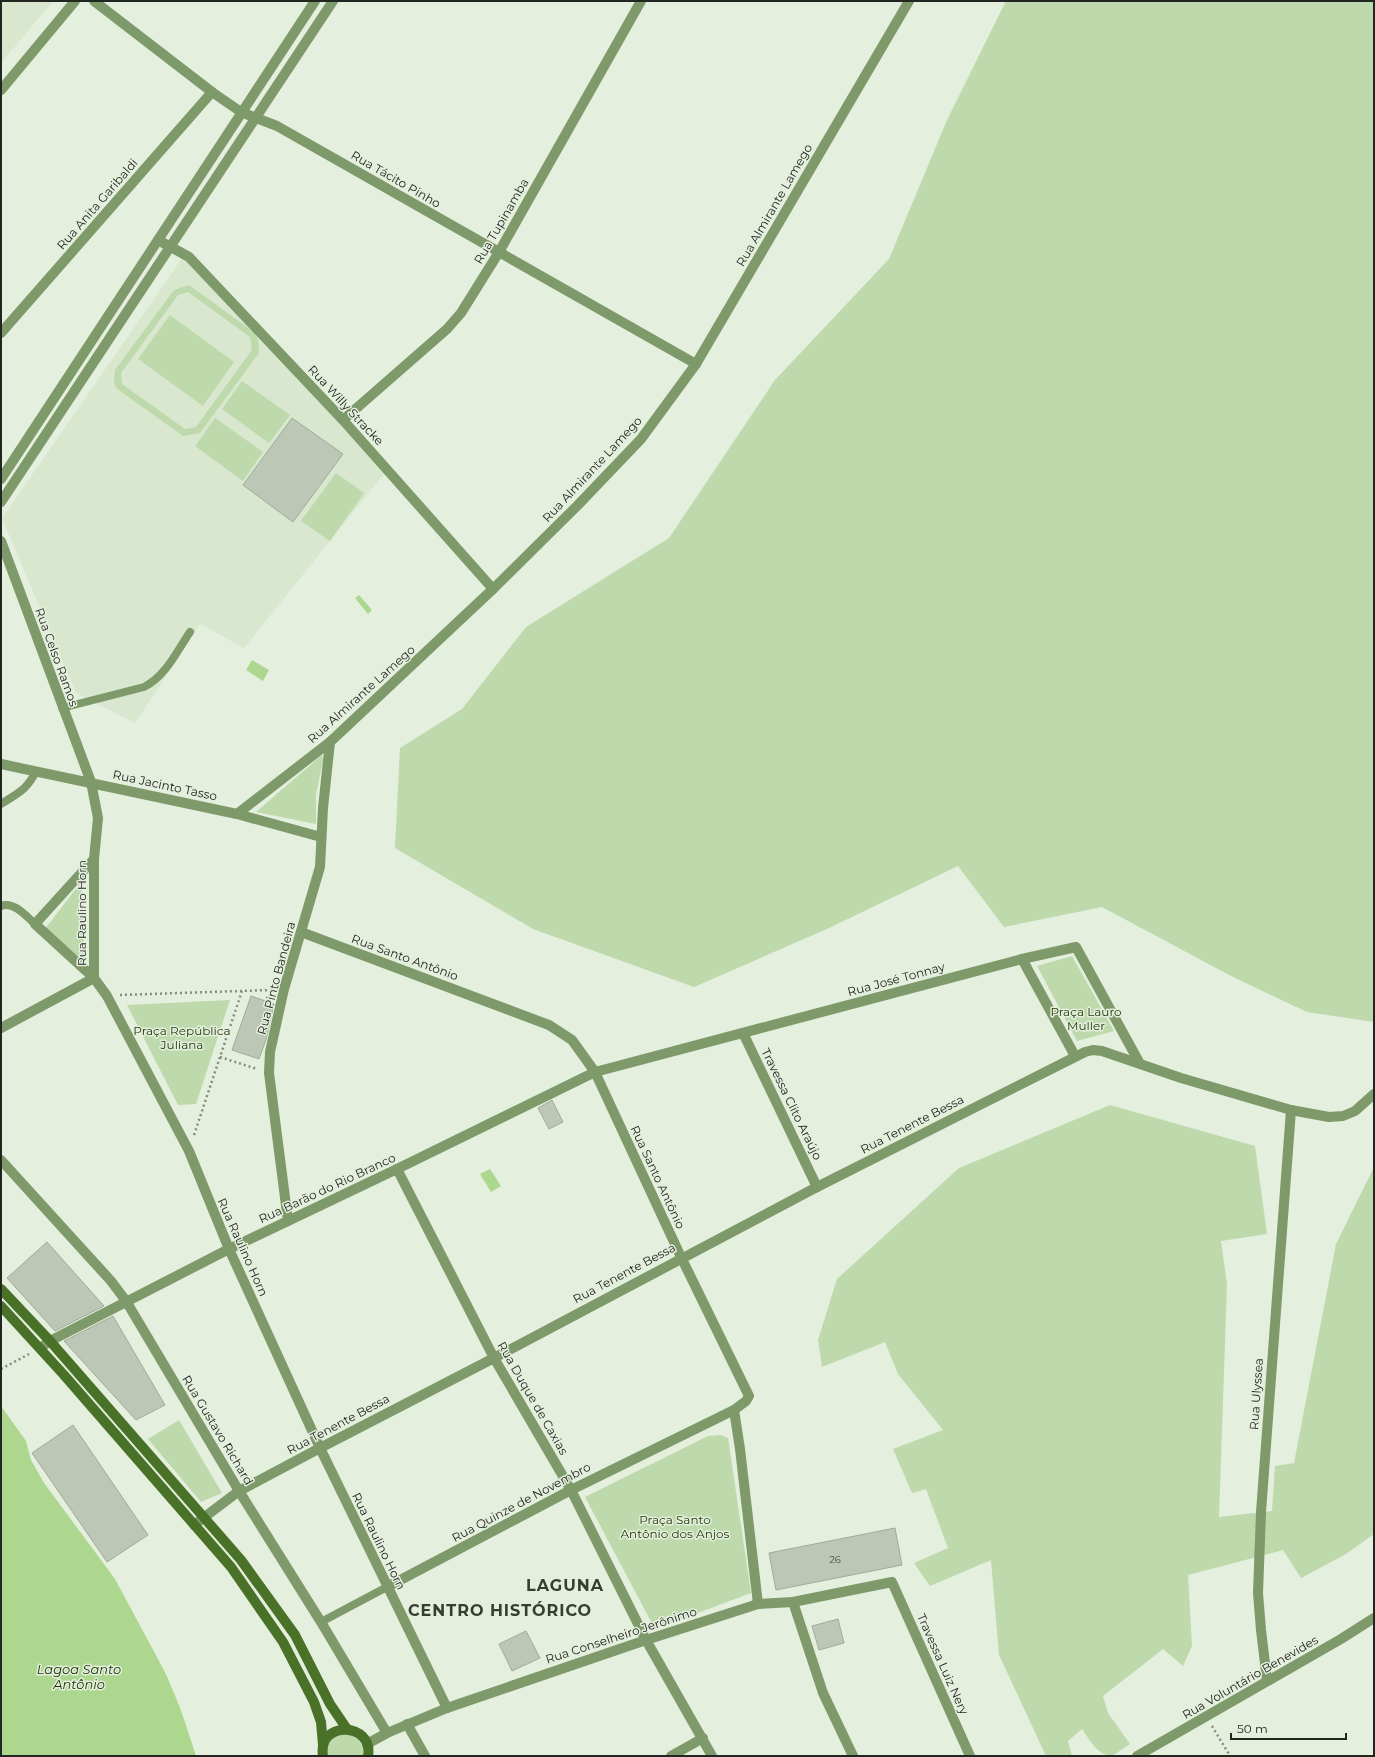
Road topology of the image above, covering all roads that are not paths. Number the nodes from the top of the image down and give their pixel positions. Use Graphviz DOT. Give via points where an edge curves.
graph roads {
  1 [pos="75,1"];
  2 [pos="94,1"];
  3 [pos="315,1"];
  4 [pos="332,1"];
  5 [pos="641,1"];
  6 [pos="909,1"];
  7 [pos="1,90"];
  8 [pos="212,92"];
  9 [pos="241,112"];
  10 [pos="254,118"];
  11 [pos="158,240"];
  12 [pos="171,247"];
  13 [pos="499,252"];
  14 [pos="1,333"];
  15 [pos="696,364"];
  16 [pos="342,420"];
  17 [pos="1,480"];
  18 [pos="1,502"];
  19 [pos="1,541"];
  20 [pos="493,589"];
  21 [pos="190,632"];
  22 [pos="62,708"];
  23 [pos="330,742"];
  24 [pos="1,764"];
  25 [pos="36,771"];
  26 [pos="91,782"];
  27 [pos="1,804"];
  28 [pos="237,814"];
  29 [pos="322,837"];
  30 [pos="94,859"];
  31 [pos="1,906"];
  32 [pos="35,924"];
  33 [pos="301,932"];
  34 [pos="1022,959"];
  35 [pos="94,978"];
  36 [pos="1,1028"];
  37 [pos="743,1033"];
  38 [pos="1075,1056"];
  39 [pos="1139,1062"];
  40 [pos="594,1072"];
  41 [pos="1374,1094"];
  42 [pos="1291,1110"];
  43 [pos="1,1160"];
  44 [pos="397,1169"];
  45 [pos="817,1187"];
  46 [pos="288,1221"];
  47 [pos="229,1249"];
  48 [pos="681,1257"];
  49 [pos="1,1289"];
  50 [pos="126,1301"];
  51 [pos="1,1306"];
  52 [pos="50,1341"];
  53 [pos="40,1348"];
  54 [pos="494,1358"];
  55 [pos="734,1410"];
  56 [pos="140,1443"];
  57 [pos="320,1448"];
  58 [pos="130,1451"];
  59 [pos="571,1490"];
  60 [pos="239,1491"];
  61 [pos="205,1517"];
  62 [pos="194,1525"];
  63 [pos="892,1582"];
  64 [pos="387,1587"];
  65 [pos="793,1602"];
  66 [pos="758,1604"];
  67 [pos="1374,1618"];
  68 [pos="322,1622"];
  69 [pos="646,1640"];
  70 [pos="1267,1680"];
  71 [pos="447,1708"];
  72 [pos="407,1724"];
  73 [pos="347,1729"];
  74 [pos="388,1733"];
  75 [pos="703,1738"];
  76 [pos="367,1744"];
  77 [pos="323,1745"];
  78 [pos="323,1756"];
  79 [pos="368,1756"];
  80 [pos="425,1756"];
  81 [pos="671,1756"];
  82 [pos="712,1756"];
  83 [pos="853,1756"];
  84 [pos="970,1756"];
  85 [pos="1138,1756"];
  1 -- 7 [label="street"];
  2 -- 8 [label="street, Rua Tácito Pinho"];
  3 -- 9 [label="street"];
  4 -- 10 [label="street"];
  5 -- 13 [label="street, Rua Tupinamba"];
  6 -- 15 [label="street, Rua Almirante Lamego"];
  8 -- 9 [label="street, Rua Tácito Pinho"];
  8 -- 14 [label="street, Rua Anita Garibaldi"];
  9 -- 10 [label="street, Rua Tácito Pinho"];
  9 -- 11 [label="street"];
  10 -- 12 [label="street"];
  10 -- 13 [label="street, Rua Tácito Pinho" via="277,126"];
  11 -- 12 [label="street, Rua Willy Stracke"];
  11 -- 17 [label="street"];
  12 -- 16 [label="street, Rua Willy Stracke" via="189,257"];
  12 -- 18 [label="street"];
  13 -- 15 [label="street, Rua Tácito Pinho"];
  13 -- 16 [label="street, Rua Tupinamba" via="461,313 447,329"];
  15 -- 20 [label="street, Rua Almirante Lamego" via="641,439"];
  16 -- 20 [label="street, Rua Willy Stracke"];
  19 -- 22 [label="street, Rua Celso Ramos"];
  20 -- 23 [label="street, Rua Almirante Lamego"];
  21 -- 22 [label="lane" via="154,682 144,687"];
  22 -- 26 [label="street, Rua Celso Ramos"];
  23 -- 28 [label="street, Rua Almirante Lamego"];
  23 -- 29 [label="street, Rua Pinto Bandeira" via="322,808"];
  24 -- 25 [label="street, Rua Jacinto Tasso"];
  25 -- 26 [label="street, Rua Jacinto Tasso"];
  25 -- 27 [label="lane" via="25,788"];
  26 -- 28 [label="street, Rua Jacinto Tasso"];
  26 -- 30 [label="street, Rua Raulino Horn" via="98,818"];
  28 -- 29 [label="street, Rua Jacinto Tasso"];
  29 -- 33 [label="street, Rua Pinto Bandeira" via="320,867"];
  30 -- 32 [label="street"];
  30 -- 35 [label="street, Rua Raulino Horn"];
  31 -- 32 [label="lane" via="8,904 15,907"];
  32 -- 35 [label="street"];
  33 -- 40 [label="street, Rua Santo Antônio" via="549,1026 572,1040"];
  33 -- 46 [label="street, Rua Pinto Bandeira" via="284,989 269,1073"];
  34 -- 37 [label="street, Rua José Tonnay"];
  34 -- 38 [label="street"];
  34 -- 39 [label="street, Rua José Tonnay" via="1076,946"];
  35 -- 36 [label="street"];
  35 -- 47 [label="street, Rua Raulino Horn" via="108,996 189,1151"];
  37 -- 40 [label="street, Rua José Tonnay"];
  37 -- 45 [label="street, Travessa Clito Araújo"];
  38 -- 39 [label="street, Rua Tenente Bessa" via="1093,1050"];
  38 -- 45 [label="street, Rua Tenente Bessa"];
  39 -- 42 [label="street, Rua Tenente Bessa" via="1181,1078"];
  40 -- 44 [label="street, Rua Barão do Rio Branco"];
  40 -- 48 [label="street, Rua Santo Antônio"];
  41 -- 42 [label="street, Rua Tenente Bessa" via="1355,1111 1343,1116 1329,1117"];
  42 -- 70 [label="street, Rua Ulyssea" via="1261,1512 1258,1593"];
  43 -- 50 [label="street, Rua Gustavo Richard" via="111,1281"];
  44 -- 46 [label="street, Rua Barão do Rio Branco"];
  44 -- 54 [label="street, Rua Duque de Caxias"];
  45 -- 48 [label="street, Rua Tenente Bessa"];
  46 -- 47 [label="street, Rua Barão do Rio Branco"];
  47 -- 50 [label="street, Rua Barão do Rio Branco"];
  47 -- 57 [label="street, Rua Raulino Horn"];
  48 -- 54 [label="street, Rua Tenente Bessa"];
  48 -- 55 [label="street, Rua Santo Antônio" via="747,1390 749,1396 746,1401"];
  49 -- 52 [label="main road"];
  50 -- 52 [label="street, Rua Barão do Rio Branco"];
  50 -- 60 [label="street, Rua Gustavo Richard"];
  51 -- 53 [label="main road"];
  52 -- 53 [label="street, Rua Barão do Rio Branco"];
  52 -- 56 [label="main road"];
  53 -- 58 [label="main road"];
  54 -- 57 [label="street, Rua Tenente Bessa"];
  54 -- 59 [label="street, Rua Duque de Caxias"];
  55 -- 59 [label="street, Rua Quinze de Novembro"];
  55 -- 66 [label="street"];
  56 -- 58 [label="main road"];
  56 -- 61 [label="main road"];
  57 -- 60 [label="street, Rua Tenente Bessa"];
  57 -- 64 [label="street, Rua Raulino Horn"];
  58 -- 62 [label="main road"];
  59 -- 64 [label="street, Rua Quinze de Novembro"];
  59 -- 69 [label="street, Rua Duque de Caxias"];
  60 -- 61 [label="street, Rua Tenente Bessa"];
  60 -- 68 [label="street, Rua Gustavo Richard"];
  61 -- 62 [label="street, Rua Tenente Bessa"];
  61 -- 73 [label="main road" via="241,1560 295,1635 330,1704"];
  62 -- 77 [label="main road" via="230,1567 283,1642 314,1702 321,1722"];
  63 -- 65 [label="street, Rua Conselheiro Jerônimo"];
  63 -- 84 [label="street, Travessa Luiz Nery"];
  64 -- 68 [label="lane, Rua Quinze de Novembro"];
  64 -- 71 [label="street, Rua Raulino Horn"];
  65 -- 66 [label="street, Rua Conselheiro Jerônimo"];
  65 -- 83 [label="street" via="823,1693"];
  66 -- 69 [label="street, Rua Conselheiro Jerônimo"];
  67 -- 70 [label="street, Rua Voluntário Benevides"];
  68 -- 74 [label="street, Rua Gustavo Richard"];
  69 -- 71 [label="street, Rua Conselheiro Jerônimo"];
  69 -- 75 [label="street, Rua Duque de Caxias"];
  70 -- 85 [label="street, Rua Voluntário Benevides"];
  71 -- 72 [label="street, Rua Conselheiro Jerônimo"];
  72 -- 74 [label="street, Rua Conselheiro Jerônimo"];
  72 -- 80 [label="street"];
  73 -- 76 [label="main road" via="363,1736"];
  73 -- 77 [label="main road" via="333,1733"];
  74 -- 76 [label="street, Rua Conselheiro Jerônimo"];
  75 -- 81 [label="street"];
  75 -- 82 [label="street, Rua Duque de Caxias"];
  76 -- 79 [label="main road"];
  77 -- 78 [label="main road"];
}
